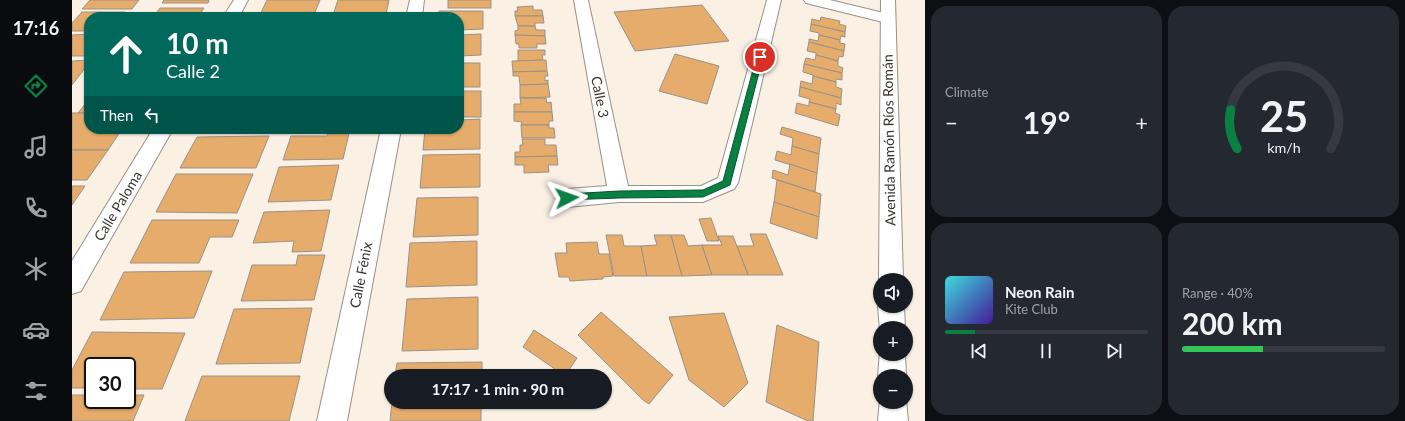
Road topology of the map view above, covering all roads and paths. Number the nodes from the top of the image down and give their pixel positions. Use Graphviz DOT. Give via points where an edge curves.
graph roads {
  1 [pos="241,0"];
  2 [pos="417,0"];
  3 [pos="581,0"];
  4 [pos="774,0"];
  5 [pos="811,0"];
  6 [pos="888,9"];
  7 [pos="234,12"];
  8 [pos="415,12"];
  9 [pos="160,134"];
  10 [pos="390,134"];
  11 [pos="619,194"];
  12 [pos="567,198"];
  13 [pos="891,273"];
  14 [pos="72,283"];
  15 [pos="893,409"];
  16 [pos="332,421"];
  17 [pos="893,421"];
  1 -- 7 [label="street"];
  2 -- 8 [label="street"];
  3 -- 11 [label="street, Calle 3"];
  4 -- 11 [label="street" via="727,183 703,194"];
  5 -- 6 [label="street"];
  6 -- 13 [label="street, Avenida Ramón Ríos Román"];
  9 -- 14 [label="street, Calle Paloma"];
  10 -- 16 [label="street, Calle Fénix"];
  11 -- 12 [label="street"];
  15 -- 17 [label="street"];
}
